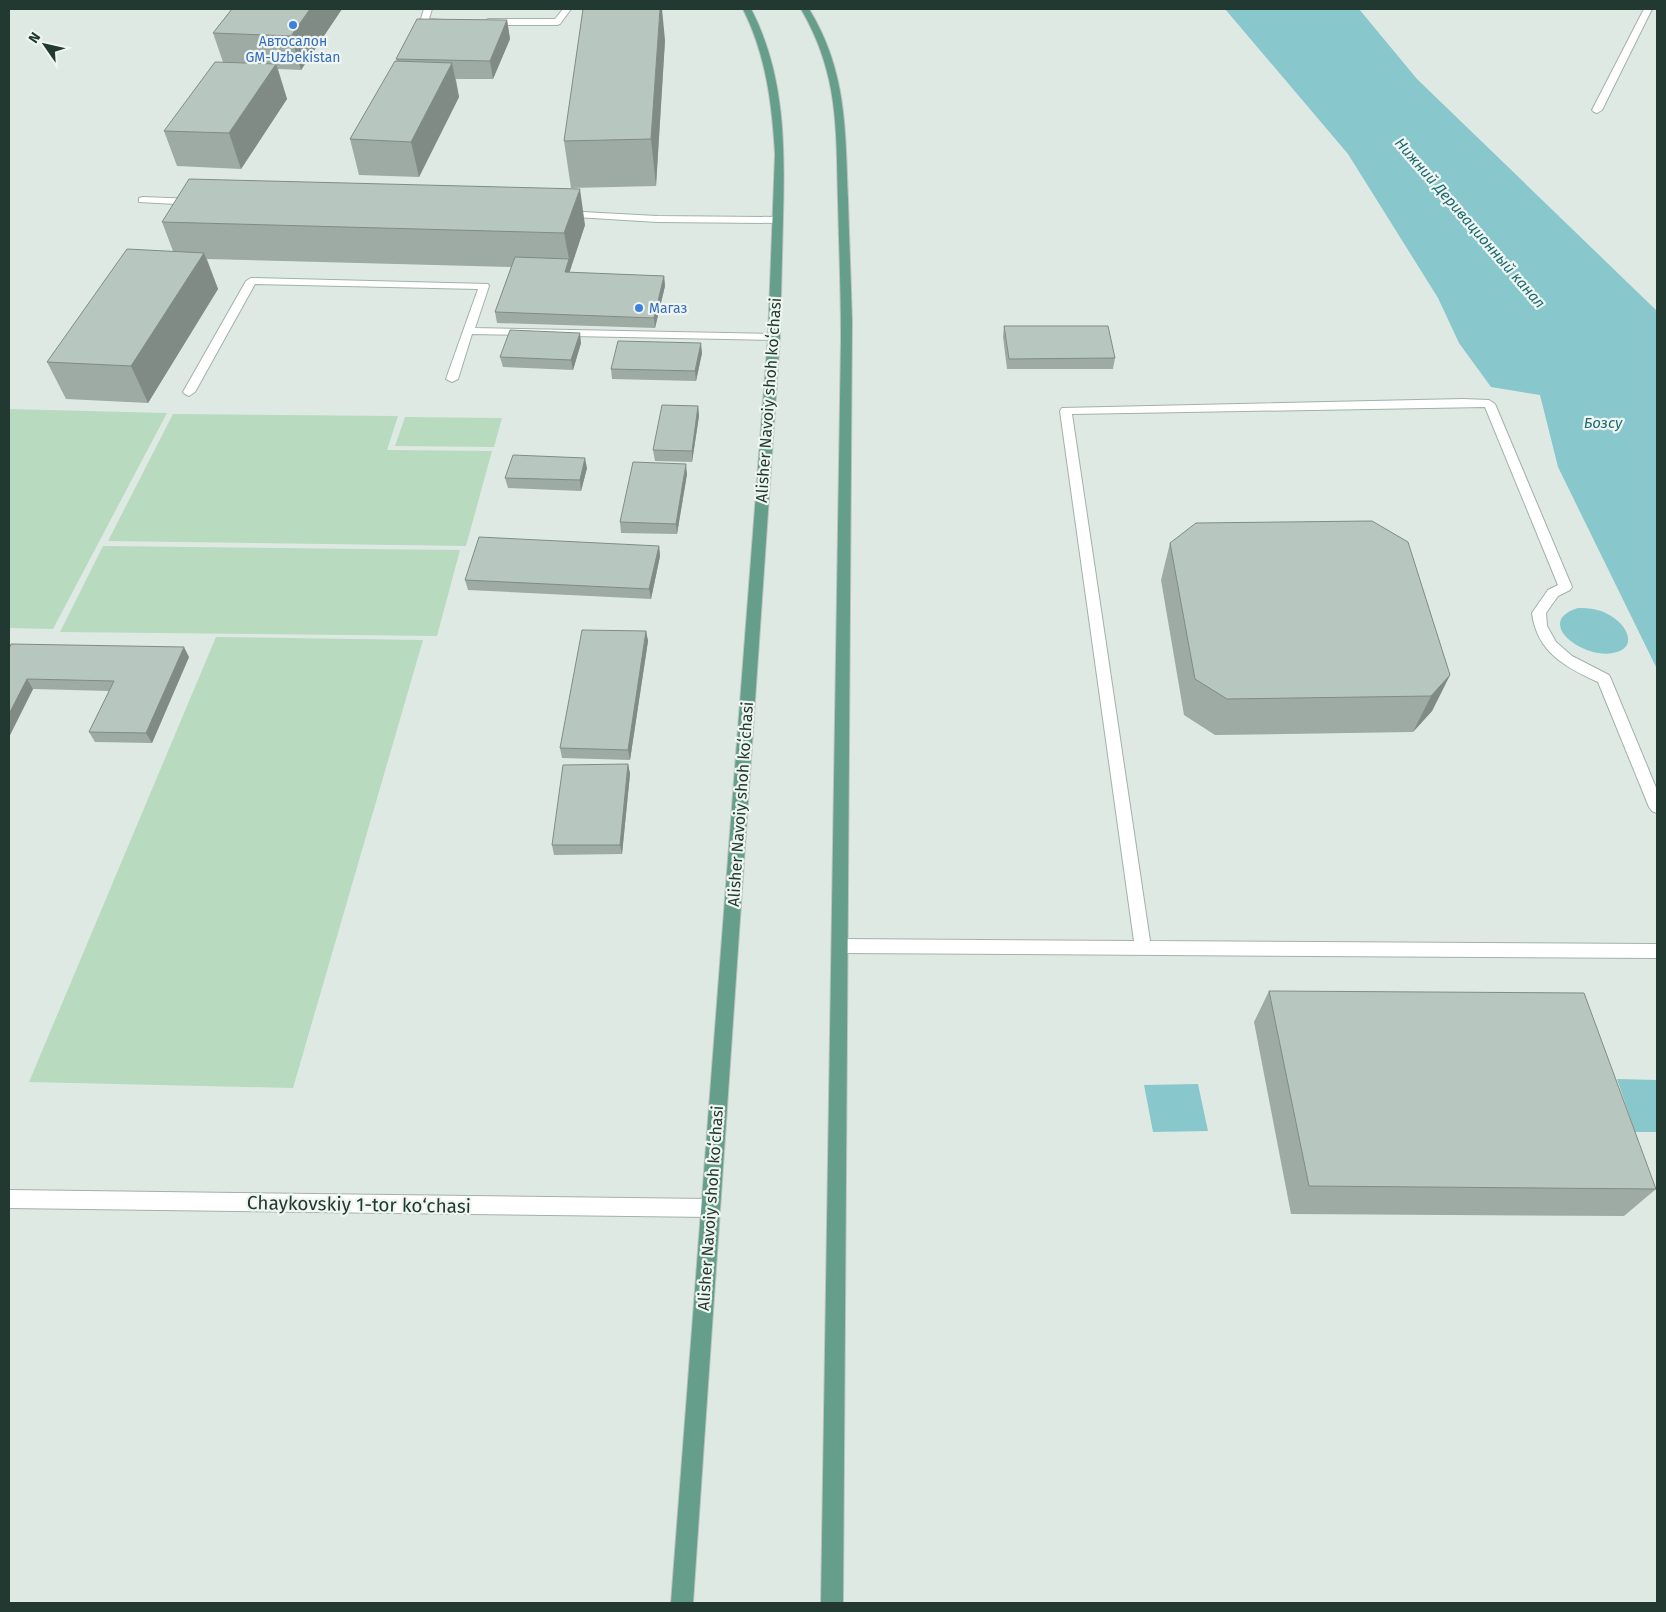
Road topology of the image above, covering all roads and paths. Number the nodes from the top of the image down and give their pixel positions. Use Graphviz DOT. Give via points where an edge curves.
graph roads {
  1 [pos="428,9"];
  2 [pos="568,9"];
  3 [pos="747,9"];
  4 [pos="805,9"];
  5 [pos="1648,9"];
  6 [pos="452,22"];
  7 [pos="481,22"];
  8 [pos="1597,110"];
  9 [pos="143,200"];
  10 [pos="203,202"];
  11 [pos="551,214"];
  12 [pos="778,220"];
  13 [pos="468,331"];
  14 [pos="774,337"];
  15 [pos="452,379"];
  16 [pos="189,392"];
  17 [pos="1657,807"];
  18 [pos="840,946"];
  19 [pos="1143,948"];
  20 [pos="1657,951"];
  21 [pos="9,1199"];
  22 [pos="710,1208"];
  23 [pos="682,1603"];
  24 [pos="832,1603"];
  1 -- 6 [label="street" via="424,22"];
  2 -- 7 [label="street" via="557,22"];
  3 -- 12 [label="main road, Alisher Navoiy shoh koʻchasi" via="762,42 775,96 780,154"];
  4 -- 18 [label="main road" via="822,36 831,62 842,153 847,338"];
  5 -- 8 [label="street"];
  9 -- 10 [label="street"];
  11 -- 12 [label="street"];
  12 -- 14 [label="main road, Alisher Navoiy shoh koʻchasi"];
  13 -- 14 [label="street"];
  13 -- 15 [label="street"];
  13 -- 16 [label="street" via="484,286 251,281"];
  14 -- 22 [label="main road, Alisher Navoiy shoh koʻchasi"];
  17 -- 19 [label="street" via="1604,679 1582,670 1562,655 1548,642 1541,628 1539,612 1553,594 1566,587 1489,404 1066,411"];
  18 -- 19 [label="street"];
  18 -- 24 [label="main road"];
  19 -- 20 [label="street"];
  21 -- 22 [label="street, Chaykovskiy 1-tor ko‘chasi"];
  22 -- 23 [label="main road, Alisher Navoiy shoh koʻchasi"];
}
